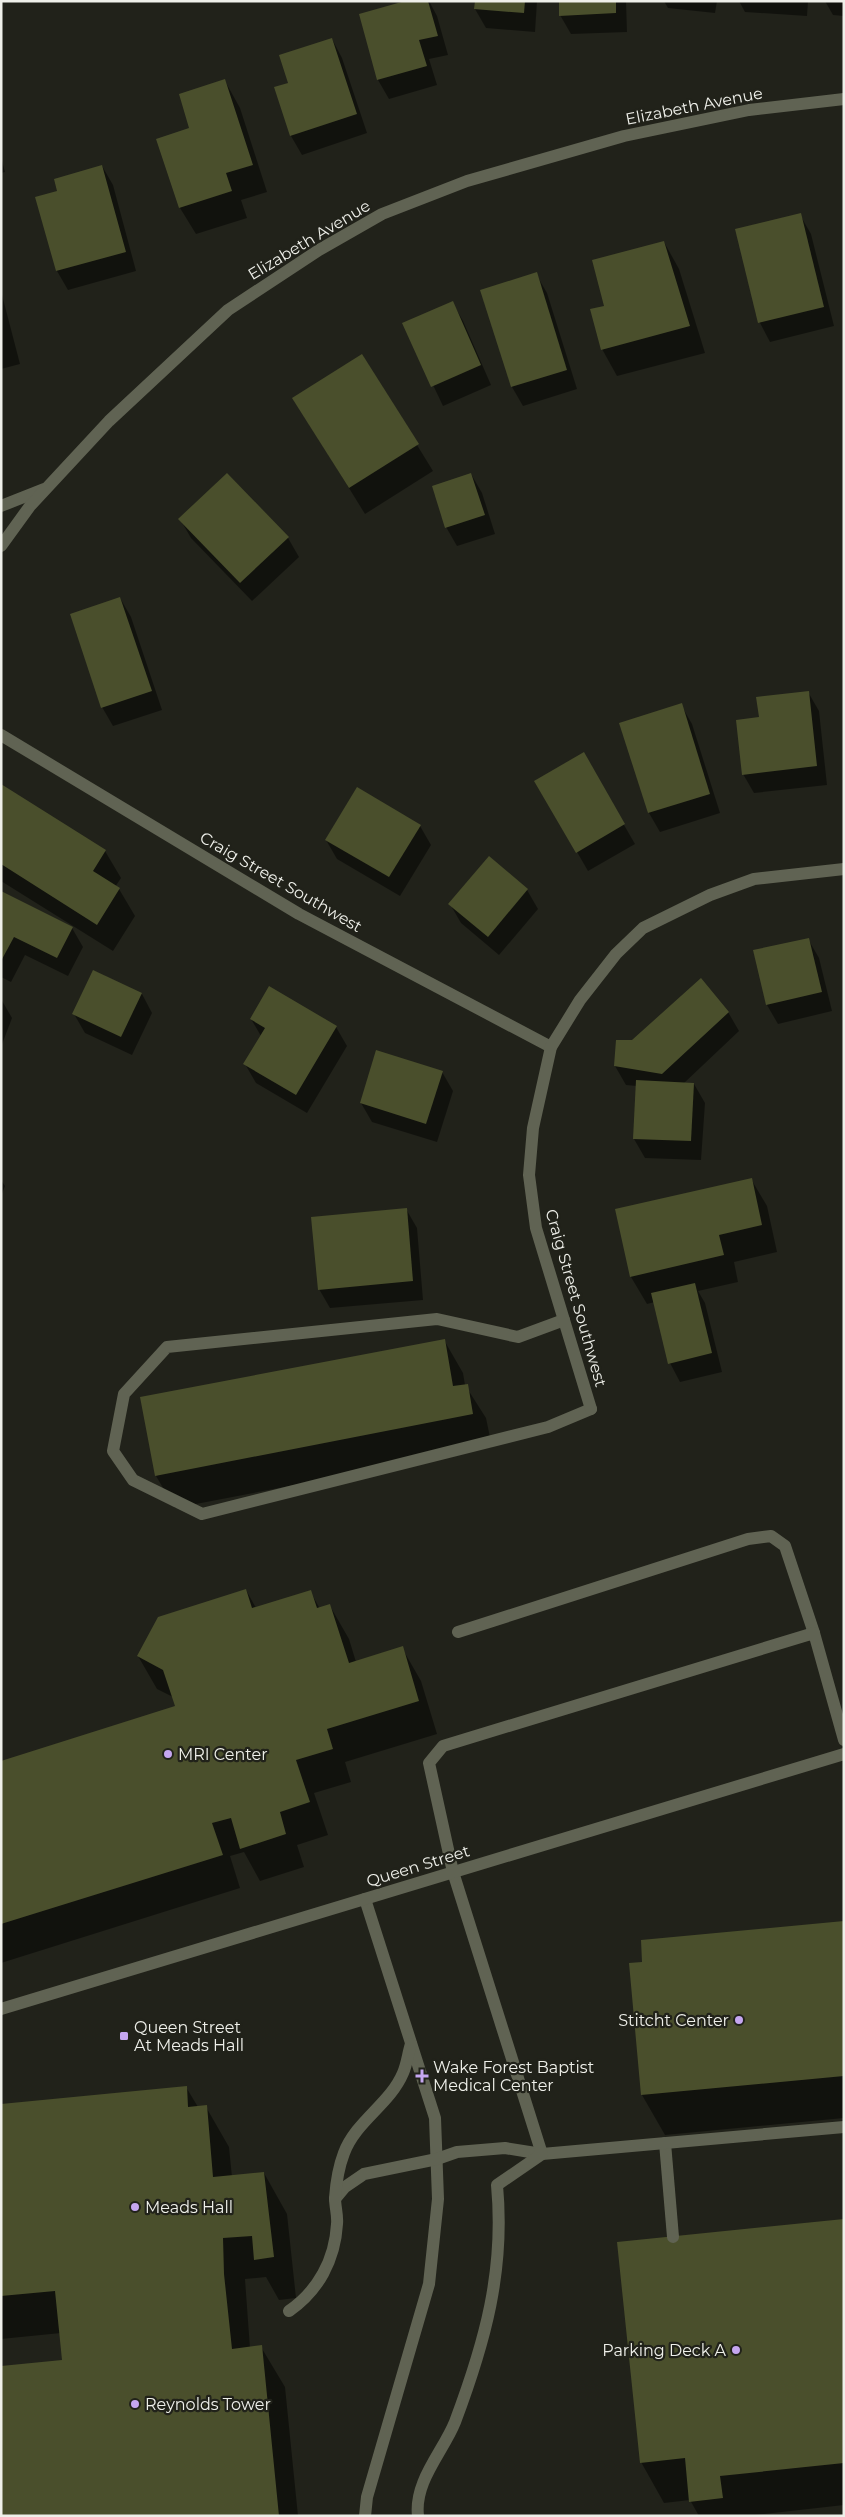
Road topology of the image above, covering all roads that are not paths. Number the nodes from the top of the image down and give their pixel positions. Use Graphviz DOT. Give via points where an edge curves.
graph roads {
  1 [pos="844,99"];
  2 [pos="48,487"];
  3 [pos="1,506"];
  4 [pos="1,546"];
  5 [pos="1,735"];
  6 [pos="844,869"];
  7 [pos="551,1047"];
  8 [pos="564,1320"];
  9 [pos="458,1632"];
  10 [pos="814,1633"];
  11 [pos="844,1740"];
  12 [pos="844,1754"];
  13 [pos="453,1872"];
  14 [pos="365,1899"];
  15 [pos="1,2009"];
  16 [pos="411,2044"];
  17 [pos="844,2127"];
  18 [pos="664,2143"];
  19 [pos="542,2154"];
  20 [pos="436,2159"];
  21 [pos="335,2199"];
  22 [pos="673,2236"];
  23 [pos="289,2311"];
  24 [pos="367,2498"];
  25 [pos="358,2516"];
  26 [pos="365,2516"];
  27 [pos="418,2516"];
  1 -- 2 [label="street, Elizabeth Avenue" via="749,110 624,136 467,181 382,214 319,250 228,310 109,421"];
  2 -- 3 [label="street"];
  2 -- 4 [label="street, Elizabeth Avenue"];
  5 -- 7 [label="street, Craig Street Southwest" via="299,914"];
  6 -- 7 [label="street, Craig Street Southwest" via="754,879 710,895 643,928 616,954 580,1000"];
  7 -- 8 [label="street, Craig Street Southwest" via="533,1128 529,1175 536,1228"];
  8 -- 8 [label="street, Craig Street Southwest" via="591,1409 548,1427 202,1514 133,1480 113,1451 124,1394 167,1347 437,1319 518,1337"];
  9 -- 10 [label="street" via="748,1539 771,1536 785,1546"];
  10 -- 11 [label="street"];
  10 -- 13 [label="street" via="443,1746 429,1763"];
  12 -- 13 [label="street, Queen Street"];
  13 -- 14 [label="street, Queen Street"];
  13 -- 19 [label="street"];
  14 -- 15 [label="street, Queen Street"];
  14 -- 16 [label="street"];
  16 -- 20 [label="street" via="435,2118"];
  16 -- 21 [label="street" via="403,2074 359,2128 344,2152"];
  17 -- 18 [label="street"];
  18 -- 19 [label="street"];
  18 -- 22 [label="street"];
  19 -- 20 [label="street" via="505,2148 457,2152"];
  19 -- 27 [label="street" via="497,2185 500,2242 485,2332 454,2424 421,2488"];
  20 -- 21 [label="street" via="364,2174 345,2187"];
  20 -- 24 [label="street" via="438,2199 429,2284"];
  21 -- 23 [label="street" via="337,2224 328,2267 316,2285"];
  24 -- 25 [label="street"];
  24 -- 26 [label="street"];
}
